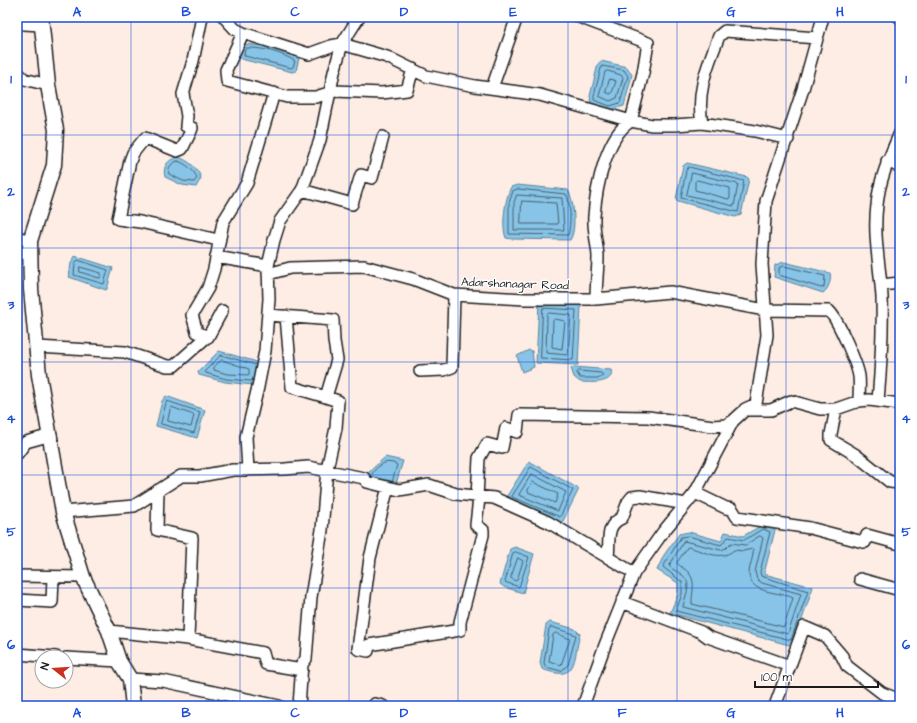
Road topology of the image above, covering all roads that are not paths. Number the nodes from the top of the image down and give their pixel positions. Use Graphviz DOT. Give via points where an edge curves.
graph roads {
  1 [pos="202,17"];
  2 [pos="224,17"];
  3 [pos="360,17"];
  4 [pos="517,17"];
  5 [pos="579,17"];
  6 [pos="822,17"];
  7 [pos="41,21"];
  8 [pos="17,22"];
  9 [pos="243,33"];
  10 [pos="817,38"];
  11 [pos="342,44"];
  12 [pos="413,69"];
  13 [pos="17,72"];
  14 [pos="48,85"];
  15 [pos="492,88"];
  16 [pos="329,92"];
  17 [pos="274,93"];
  18 [pos="631,121"];
  19 [pos="702,123"];
  20 [pos="900,133"];
  21 [pos="383,137"];
  22 [pos="788,139"];
  23 [pos="887,161"];
  24 [pos="900,167"];
  25 [pos="302,190"];
  26 [pos="218,240"];
  27 [pos="24,246"];
  28 [pos="216,257"];
  29 [pos="268,270"];
  30 [pos="900,283"];
  31 [pos="881,284"];
  32 [pos="454,295"];
  33 [pos="596,299"];
  34 [pos="765,310"];
  35 [pos="222,311"];
  36 [pos="268,315"];
  37 [pos="286,316"];
  38 [pos="208,337"];
  39 [pos="37,347"];
  40 [pos="420,371"];
  41 [pos="326,396"];
  42 [pos="859,401"];
  43 [pos="878,401"];
  44 [pos="900,404"];
  45 [pos="836,409"];
  46 [pos="745,410"];
  47 [pos="733,421"];
  48 [pos="50,435"];
  49 [pos="17,454"];
  50 [pos="327,469"];
  51 [pos="248,470"];
  52 [pos="900,483"];
  53 [pos="388,487"];
  54 [pos="158,490"];
  55 [pos="695,492"];
  56 [pos="478,498"];
  57 [pos="686,504"];
  58 [pos="63,512"];
  59 [pos="900,544"];
  60 [pos="608,557"];
  61 [pos="634,572"];
  62 [pos="17,576"];
  63 [pos="53,577"];
  64 [pos="83,577"];
  65 [pos="860,580"];
  66 [pos="900,590"];
  67 [pos="17,600"];
  68 [pos="622,602"];
  69 [pos="109,631"];
  70 [pos="188,639"];
  71 [pos="17,654"];
  72 [pos="34,655"];
  73 [pos="74,659"];
  74 [pos="119,662"];
  75 [pos="790,666"];
  76 [pos="302,670"];
  77 [pos="130,679"];
  78 [pos="900,700"];
  79 [pos="274,705"];
  80 [pos="133,706"];
  81 [pos="300,706"];
  82 [pos="374,706"];
  83 [pos="383,706"];
  84 [pos="583,706"];
  85 [pos="775,706"];
  1 -- 26 [label="street" via="183,94 186,126 192,128 191,131 182,149 177,151 145,138 139,145 130,161 118,219"];
  2 -- 9 [label="street" via="235,29"];
  3 -- 11 [label="street"];
  4 -- 15 [label="street"];
  5 -- 18 [label="street" via="648,43"];
  6 -- 10 [label="street"];
  7 -- 8 [label="street" via="24,24"];
  7 -- 14 [label="main road"];
  9 -- 11 [label="street" via="308,54"];
  9 -- 17 [label="street" via="226,70 227,81"];
  10 -- 19 [label="street" via="725,31 719,36 701,85 699,108"];
  10 -- 22 [label="street"];
  11 -- 12 [label="street" via="387,57"];
  11 -- 16 [label="street"];
  12 -- 15 [label="street" via="426,76"];
  12 -- 16 [label="street" via="407,90 382,93"];
  13 -- 14 [label="street" via="24,79"];
  14 -- 27 [label="main road" via="56,130 54,165"];
  15 -- 18 [label="street" via="540,95"];
  16 -- 17 [label="street" via="316,97 287,97"];
  16 -- 25 [label="street" via="320,140"];
  17 -- 26 [label="street" via="247,183 228,211"];
  18 -- 19 [label="street" via="675,126"];
  18 -- 33 [label="street" via="623,126 606,156 598,188 594,217 598,255"];
  19 -- 22 [label="street"];
  20 -- 23 [label="street"];
  21 -- 25 [label="street" via="372,178 361,175 352,204"];
  22 -- 34 [label="street" via="766,201 762,264"];
  23 -- 24 [label="street"];
  23 -- 31 [label="street" via="877,204 875,231"];
  25 -- 29 [label="street" via="280,221"];
  26 -- 28 [label="street"];
  27 -- 39 [label="main road"];
  28 -- 29 [label="street"];
  28 -- 38 [label="street" via="208,288 192,315 197,332"];
  29 -- 32 [label="street, Adarshanagar Road" via="364,266 413,279"];
  29 -- 36 [label="street"];
  30 -- 31 [label="street"];
  31 -- 43 [label="street" via="882,360"];
  32 -- 33 [label="street, Adarshanagar Road"];
  32 -- 40 [label="street" via="452,367"];
  33 -- 34 [label="street, Adarshanagar Road" via="670,292"];
  34 -- 42 [label="street, Adarshanagar Road" via="830,311 859,375"];
  34 -- 46 [label="street" via="767,335 756,404"];
  35 -- 38 [label="street"];
  36 -- 37 [label="street"];
  36 -- 51 [label="street" via="258,387 246,437"];
  37 -- 41 [label="street" via="292,387"];
  37 -- 41 [label="street" via="333,320 337,360"];
  38 -- 39 [label="street" via="174,366 125,352"];
  39 -- 48 [label="main road" via="39,375"];
  41 -- 50 [label="street" via="338,401 336,428"];
  42 -- 43 [label="street"];
  42 -- 45 [label="street"];
  43 -- 44 [label="street"];
  45 -- 46 [label="street" via="790,401 771,410"];
  45 -- 52 [label="street" via="831,440 856,455 890,482"];
  46 -- 47 [label="street"];
  47 -- 55 [label="street"];
  47 -- 56 [label="street" via="726,425 713,426 648,418 519,416 517,432 506,428 502,448 487,444 479,458"];
  48 -- 49 [label="street" via="26,442"];
  48 -- 58 [label="main road"];
  50 -- 51 [label="street" via="308,467"];
  50 -- 53 [label="street"];
  50 -- 76 [label="street" via="306,659 302,664"];
  51 -- 54 [label="street" via="181,476"];
  53 -- 56 [label="street" via="399,490 429,485 451,493"];
  53 -- 56 [label="street" via="370,558 360,624 358,649 368,651 369,645 460,630 483,535 483,530 476,525"];
  54 -- 58 [label="street" via="134,506"];
  54 -- 70 [label="street" via="157,530 192,538"];
  55 -- 57 [label="street"];
  55 -- 59 [label="street" via="732,509 737,517 810,528 863,542 867,535"];
  56 -- 60 [label="street" via="494,498 548,522"];
  57 -- 60 [label="street" via="640,496 632,497 622,518 611,526"];
  57 -- 61 [label="street"];
  58 -- 64 [label="main road"];
  60 -- 61 [label="street"];
  61 -- 68 [label="street"];
  62 -- 63 [label="street"];
  63 -- 64 [label="street"];
  63 -- 67 [label="street" via="52,602"];
  64 -- 69 [label="main road"];
  65 -- 66 [label="street"];
  68 -- 75 [label="street" via="708,637"];
  68 -- 84 [label="street"];
  69 -- 70 [label="street"];
  69 -- 74 [label="main road"];
  70 -- 76 [label="street" via="263,653 266,664"];
  71 -- 72 [label="street"];
  73 -- 74 [label="street"];
  74 -- 77 [label="main road"];
  75 -- 78 [label="street" via="804,627 825,636 847,666 882,693"];
  75 -- 85 [label="street"];
  76 -- 81 [label="street"];
  77 -- 79 [label="street" via="163,681"];
  77 -- 80 [label="main road"];
  82 -- 83 [label="street"];
}
